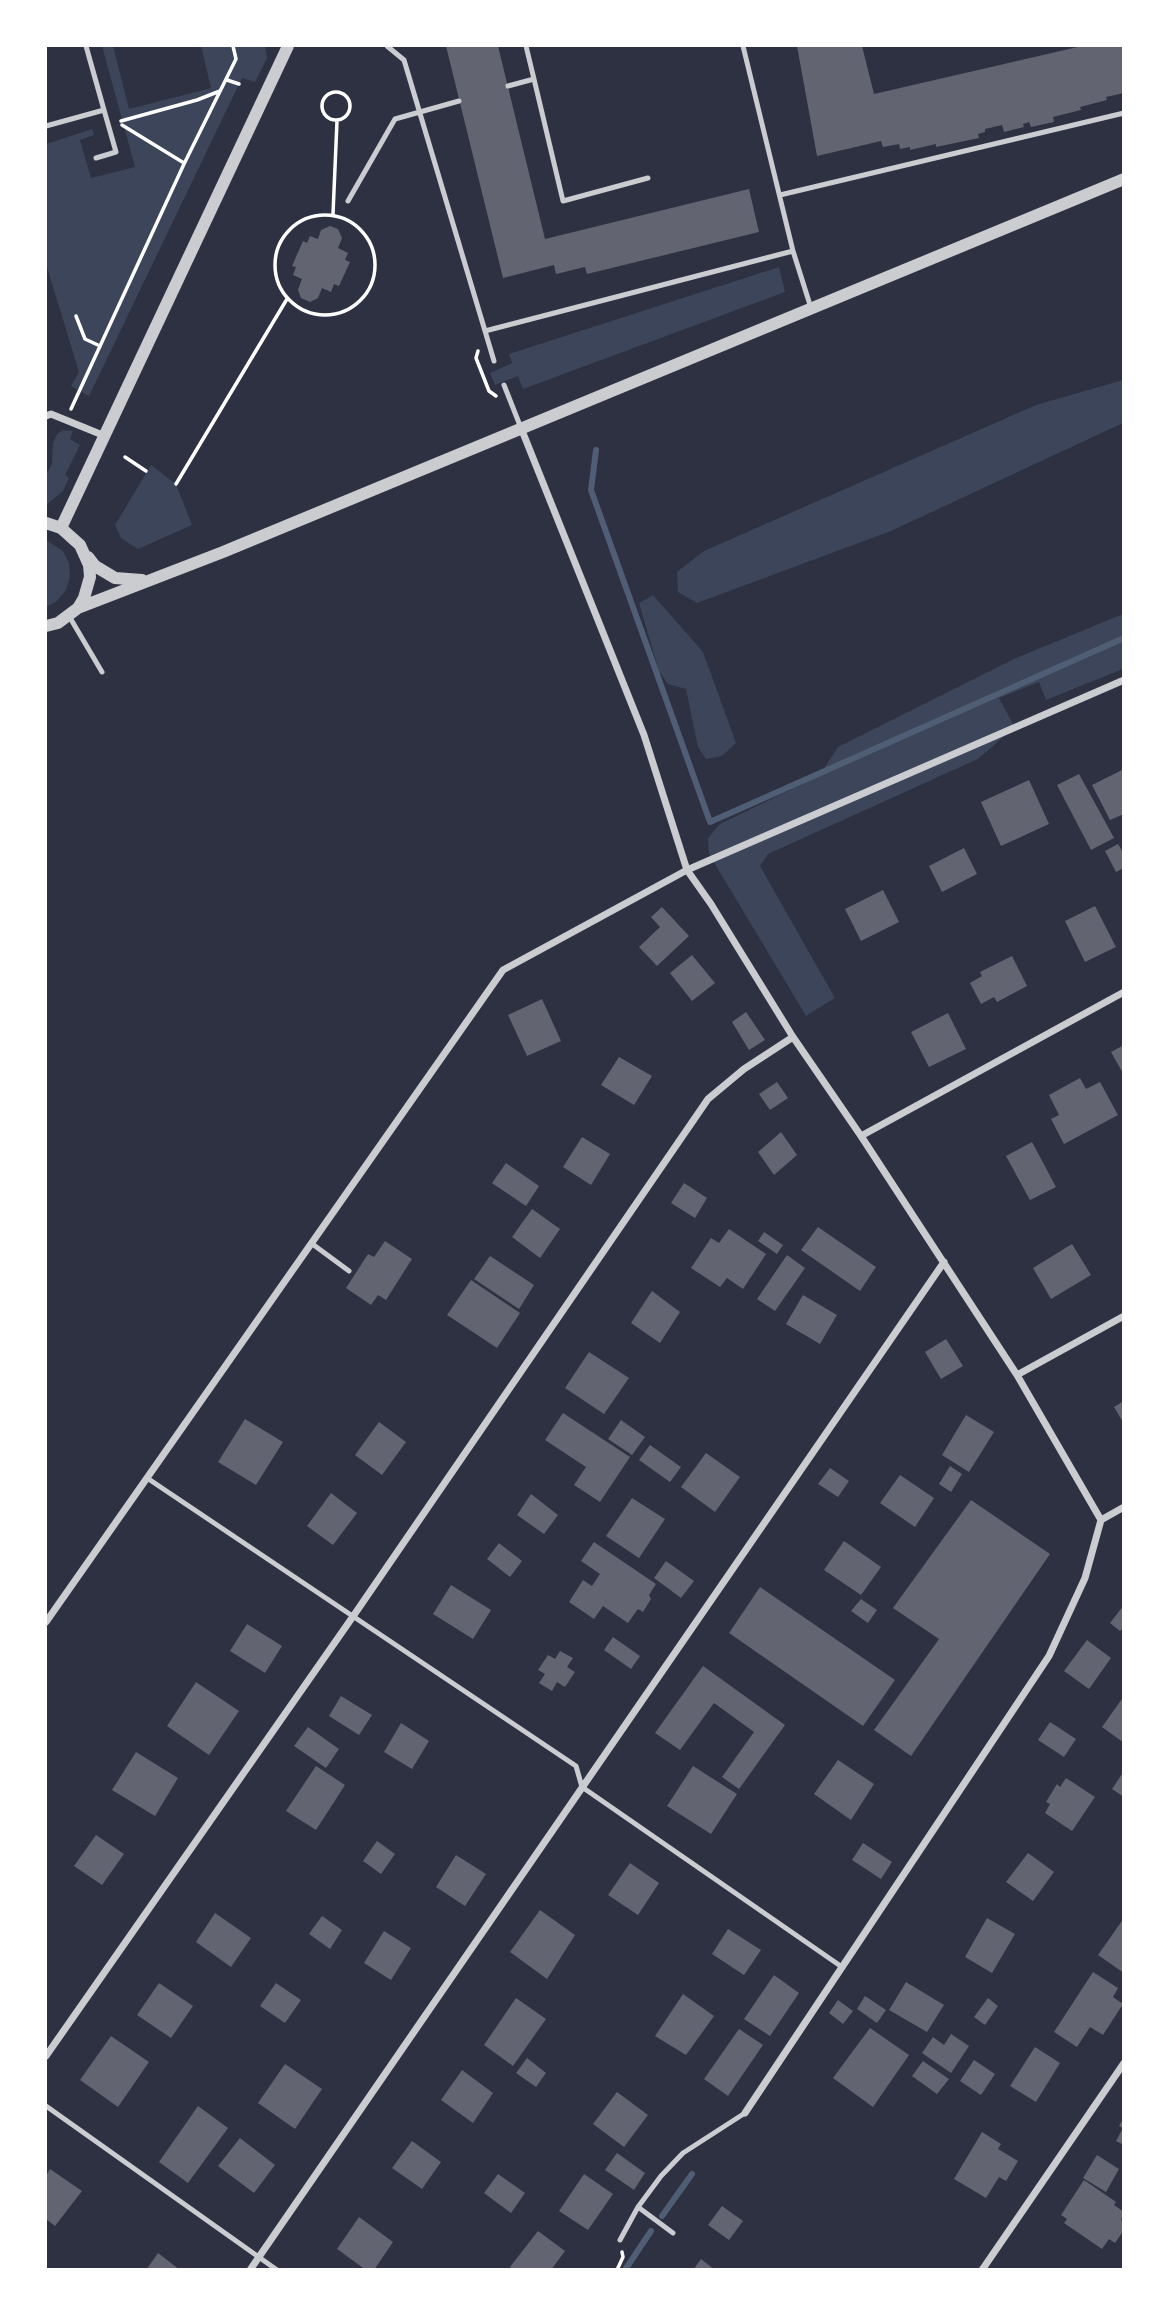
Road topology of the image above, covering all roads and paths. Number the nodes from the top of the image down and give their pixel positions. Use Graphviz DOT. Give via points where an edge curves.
graph roads {
  1 [pos="86,46"];
  2 [pos="233,46"];
  3 [pos="288,46"];
  4 [pos="387,46"];
  5 [pos="526,46"];
  6 [pos="743,46"];
  7 [pos="534,79"];
  8 [pos="226,80"];
  9 [pos="239,84"];
  10 [pos="508,86"];
  11 [pos="222,90"];
  12 [pos="459,101"];
  13 [pos="104,110"];
  14 [pos="419,111"];
  15 [pos="1124,113"];
  16 [pos="337,121"];
  17 [pos="46,126"];
  18 [pos="96,158"];
  19 [pos="184,164"];
  20 [pos="648,178"];
  21 [pos="1124,179"];
  22 [pos="780,195"];
  23 [pos="348,201"];
  24 [pos="333,214"];
  25 [pos="793,251"];
  26 [pos="287,299"];
  27 [pos="811,308"];
  28 [pos="76,316"];
  29 [pos="485,331"];
  30 [pos="100,346"];
  31 [pos="494,361"];
  32 [pos="504,385"];
  33 [pos="46,416"];
  34 [pos="66,420"];
  35 [pos="521,428"];
  36 [pos="105,436"];
  37 [pos="125,457"];
  38 [pos="146,471"];
  39 [pos="176,484"];
  40 [pos="46,523"];
  41 [pos="61,528"];
  42 [pos="86,554"];
  43 [pos="149,580"];
  44 [pos="63,618"];
  45 [pos="46,636"];
  46 [pos="102,672"];
  47 [pos="1124,680"];
  48 [pos="687,870"];
  49 [pos="1124,992"];
  50 [pos="793,1037"];
  51 [pos="861,1136"];
  52 [pos="311,1243"];
  53 [pos="944,1262"];
  54 [pos="349,1271"];
  55 [pos="1124,1316"];
  56 [pos="1017,1376"];
  57 [pos="147,1478"];
  58 [pos="1124,1507"];
  59 [pos="1101,1520"];
  60 [pos="354,1615"];
  61 [pos="46,1622"];
  62 [pos="582,1787"];
  63 [pos="842,1967"];
  64 [pos="46,2056"];
  65 [pos="1124,2063"];
  66 [pos="46,2106"];
  67 [pos="744,2113"];
  68 [pos="638,2207"];
  69 [pos="673,2234"];
  70 [pos="620,2240"];
  71 [pos="259,2257"];
  72 [pos="250,2270"];
  73 [pos="277,2270"];
  74 [pos="617,2270"];
  75 [pos="982,2270"];
  1 -- 13 [label="lane"];
  2 -- 8 [label="path" via="236,60"];
  3 -- 36 [label="street"];
  4 -- 14 [label="lane" via="404,60"];
  5 -- 7 [label="lane"];
  6 -- 22 [label="lane"];
  7 -- 10 [label="lane"];
  7 -- 20 [label="lane" via="563,201"];
  8 -- 9 [label="path"];
  8 -- 11 [label="path"];
  11 -- 19 [label="path"];
  11 -- 19 [label="path" via="121,121"];
  12 -- 14 [label="lane"];
  13 -- 17 [label="lane"];
  13 -- 18 [label="lane" via="116,152"];
  14 -- 23 [label="lane" via="395,119"];
  14 -- 29 [label="lane"];
  15 -- 22 [label="lane"];
  16 -- 16 [label="path" via="349,113 350,104 342,93 332,92 325,97 322,111"];
  16 -- 24 [label="path"];
  19 -- 30 [label="path"];
  21 -- 27 [label="street"];
  22 -- 25 [label="lane"];
  24 -- 26 [label="path" via="295,223 283,236 274,268"];
  24 -- 26 [label="path" via="360,228 371,243 375,258 371,286 361,301 337,314 301,310"];
  25 -- 27 [label="lane"];
  25 -- 29 [label="lane"];
  26 -- 39 [label="path"];
  27 -- 35 [label="street"];
  28 -- 30 [label="path" via="85,339"];
  29 -- 31 [label="lane"];
  30 -- 34 [label="path"];
  32 -- 35 [label="lane"];
  33 -- 34 [label="street"];
  34 -- 36 [label="street"];
  35 -- 43 [label="street"];
  35 -- 48 [label="street" via="644,735"];
  36 -- 41 [label="street"];
  37 -- 38 [label="path"];
  40 -- 41 [label="street"];
  41 -- 42 [label="street"];
  42 -- 43 [label="street" via="95,566 115,578"];
  42 -- 44 [label="street" via="88,588"];
  43 -- 44 [label="street"];
  44 -- 45 [label="street"];
  44 -- 46 [label="lane"];
  47 -- 48 [label="street"];
  48 -- 50 [label="street"];
  48 -- 52 [label="street" via="503,970"];
  49 -- 51 [label="street"];
  50 -- 51 [label="street"];
  50 -- 60 [label="street" via="708,1099"];
  51 -- 53 [label="street"];
  52 -- 54 [label="lane"];
  52 -- 57 [label="street"];
  53 -- 56 [label="street"];
  53 -- 62 [label="street"];
  55 -- 56 [label="street"];
  56 -- 59 [label="street"];
  57 -- 60 [label="lane"];
  57 -- 61 [label="street"];
  58 -- 59 [label="street"];
  59 -- 63 [label="street" via="1085,1578 1049,1656"];
  60 -- 62 [label="lane" via="576,1766"];
  60 -- 64 [label="street"];
  62 -- 63 [label="lane"];
  62 -- 71 [label="street"];
  63 -- 67 [label="street"];
  65 -- 75 [label="street"];
  66 -- 71 [label="lane"];
  67 -- 68 [label="lane" via="683,2153"];
  68 -- 69 [label="lane"];
  68 -- 70 [label="lane"];
  70 -- 74 [label="path" via="622,2257"];
  71 -- 72 [label="street"];
  71 -- 73 [label="lane"];
}
